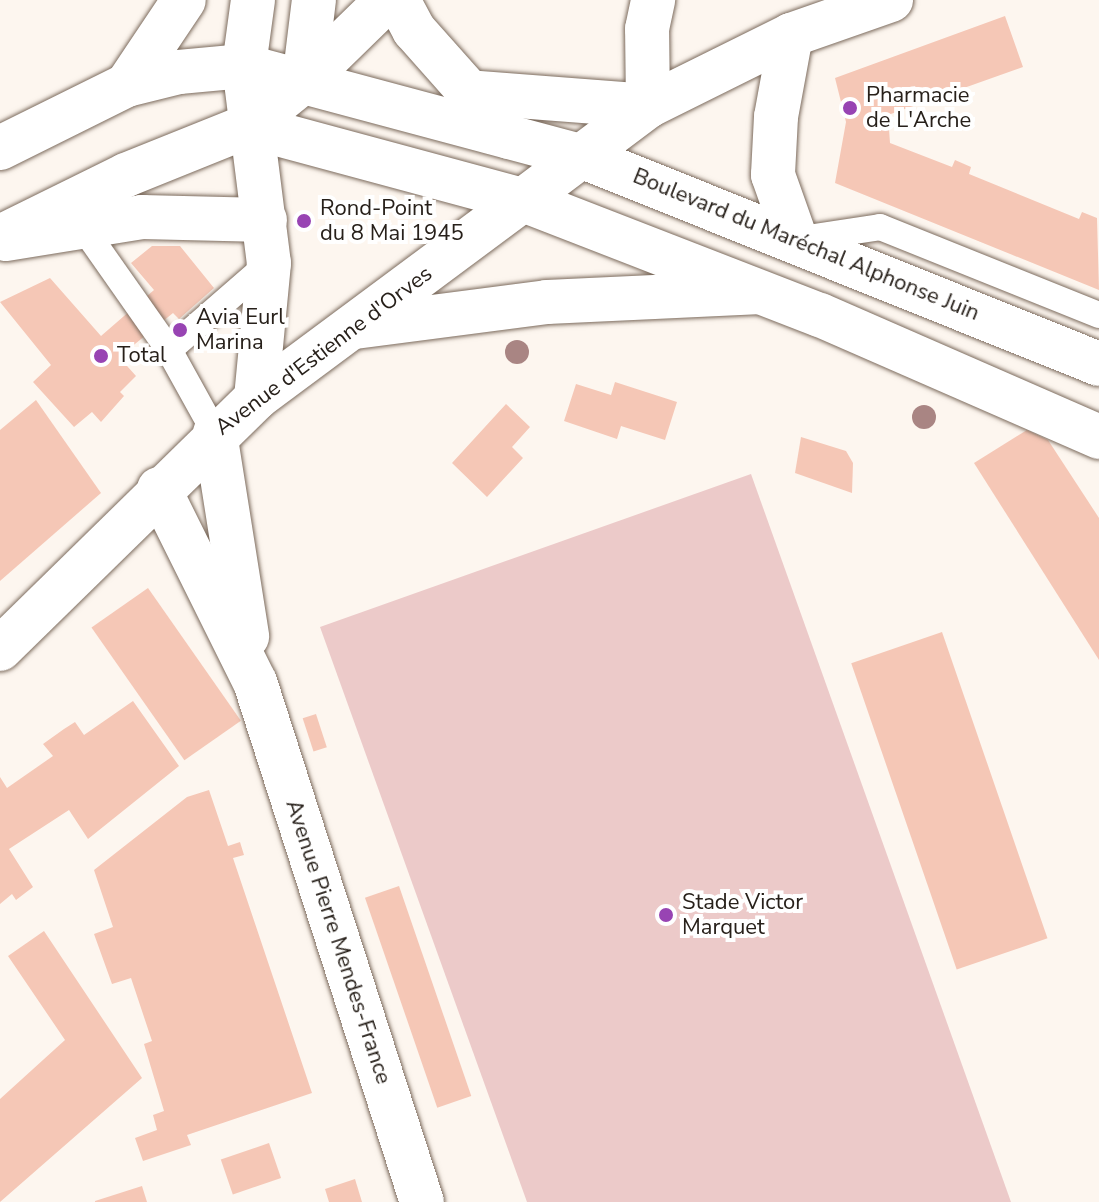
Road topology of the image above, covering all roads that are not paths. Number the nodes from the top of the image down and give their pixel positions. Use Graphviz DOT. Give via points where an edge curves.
graph roads {
  1 [pos="184,0"];
  2 [pos="253,0"];
  3 [pos="314,0"];
  4 [pos="387,0"];
  5 [pos="398,0"];
  6 [pos="653,0"];
  7 [pos="891,0"];
  8 [pos="791,35"];
  9 [pos="244,66"];
  10 [pos="304,81"];
  11 [pos="127,85"];
  12 [pos="466,92"];
  13 [pos="648,106"];
  14 [pos="248,126"];
  15 [pos="509,137"];
  16 [pos="0,148"];
  17 [pos="581,156"];
  18 [pos="523,200"];
  19 [pos="265,220"];
  20 [pos="82,226"];
  21 [pos="0,239"];
  22 [pos="796,240"];
  23 [pos="269,263"];
  24 [pos="760,292"];
  25 [pos="1099,315"];
  26 [pos="352,328"];
  27 [pos="169,350"];
  28 [pos="1099,364"];
  29 [pos="256,398"];
  30 [pos="215,433"];
  31 [pos="1097,435"];
  32 [pos="159,489"];
  33 [pos="0,649"];
  34 [pos="255,682"];
  35 [pos="422,1202"];
  1 -- 11 [label="street"];
  2 -- 9 [label="street"];
  3 -- 10 [label="street"];
  4 -- 10 [label="street"];
  5 -- 12 [label="street" via="414,30"];
  6 -- 13 [label="street" via="647,29"];
  7 -- 8 [label="street, Avenue d'Estienne d'Orves"];
  8 -- 13 [label="street, Avenue d'Estienne d'Orves"];
  8 -- 22 [label="street" via="776,117 773,175"];
  9 -- 10 [label="street"];
  9 -- 11 [label="street" via="179,72"];
  9 -- 14 [label="street"];
  10 -- 14 [label="street"];
  10 -- 15 [label="street"];
  11 -- 16 [label="street"];
  12 -- 13 [label="street"];
  12 -- 15 [label="street"];
  13 -- 17 [label="street, Avenue d'Estienne d'Orves"];
  14 -- 18 [label="street"];
  14 -- 19 [label="street"];
  14 -- 21 [label="street" via="126,175"];
  15 -- 17 [label="street, Boulevard du Maréchal Alphonse Juin"];
  15 -- 18 [label="street" via="521,166"];
  17 -- 18 [label="street, Avenue d'Estienne d'Orves"];
  17 -- 22 [label="street, Boulevard du Maréchal Alphonse Juin"];
  18 -- 24 [label="street"];
  18 -- 26 [label="street, Avenue d'Estienne d'Orves"];
  19 -- 20 [label="street" via="142,217"];
  19 -- 23 [label="street"];
  20 -- 21 [label="street"];
  20 -- 27 [label="lane"];
  22 -- 25 [label="lane" via="880,227"];
  22 -- 28 [label="street, Boulevard du Maréchal Alphonse Juin"];
  23 -- 27 [label="lane"];
  23 -- 29 [label="street"];
  24 -- 26 [label="street" via="547,302"];
  24 -- 31 [label="street"];
  26 -- 29 [label="street, Avenue d'Estienne d'Orves"];
  27 -- 30 [label="lane"];
  29 -- 30 [label="street, Avenue d'Estienne d'Orves"];
  30 -- 32 [label="street, Avenue d'Estienne d'Orves"];
  30 -- 34 [label="street"];
  32 -- 33 [label="street, Avenue d'Estienne d'Orves"];
  32 -- 34 [label="street"];
  34 -- 35 [label="street, Avenue Pierre Mendes-France"];
}
